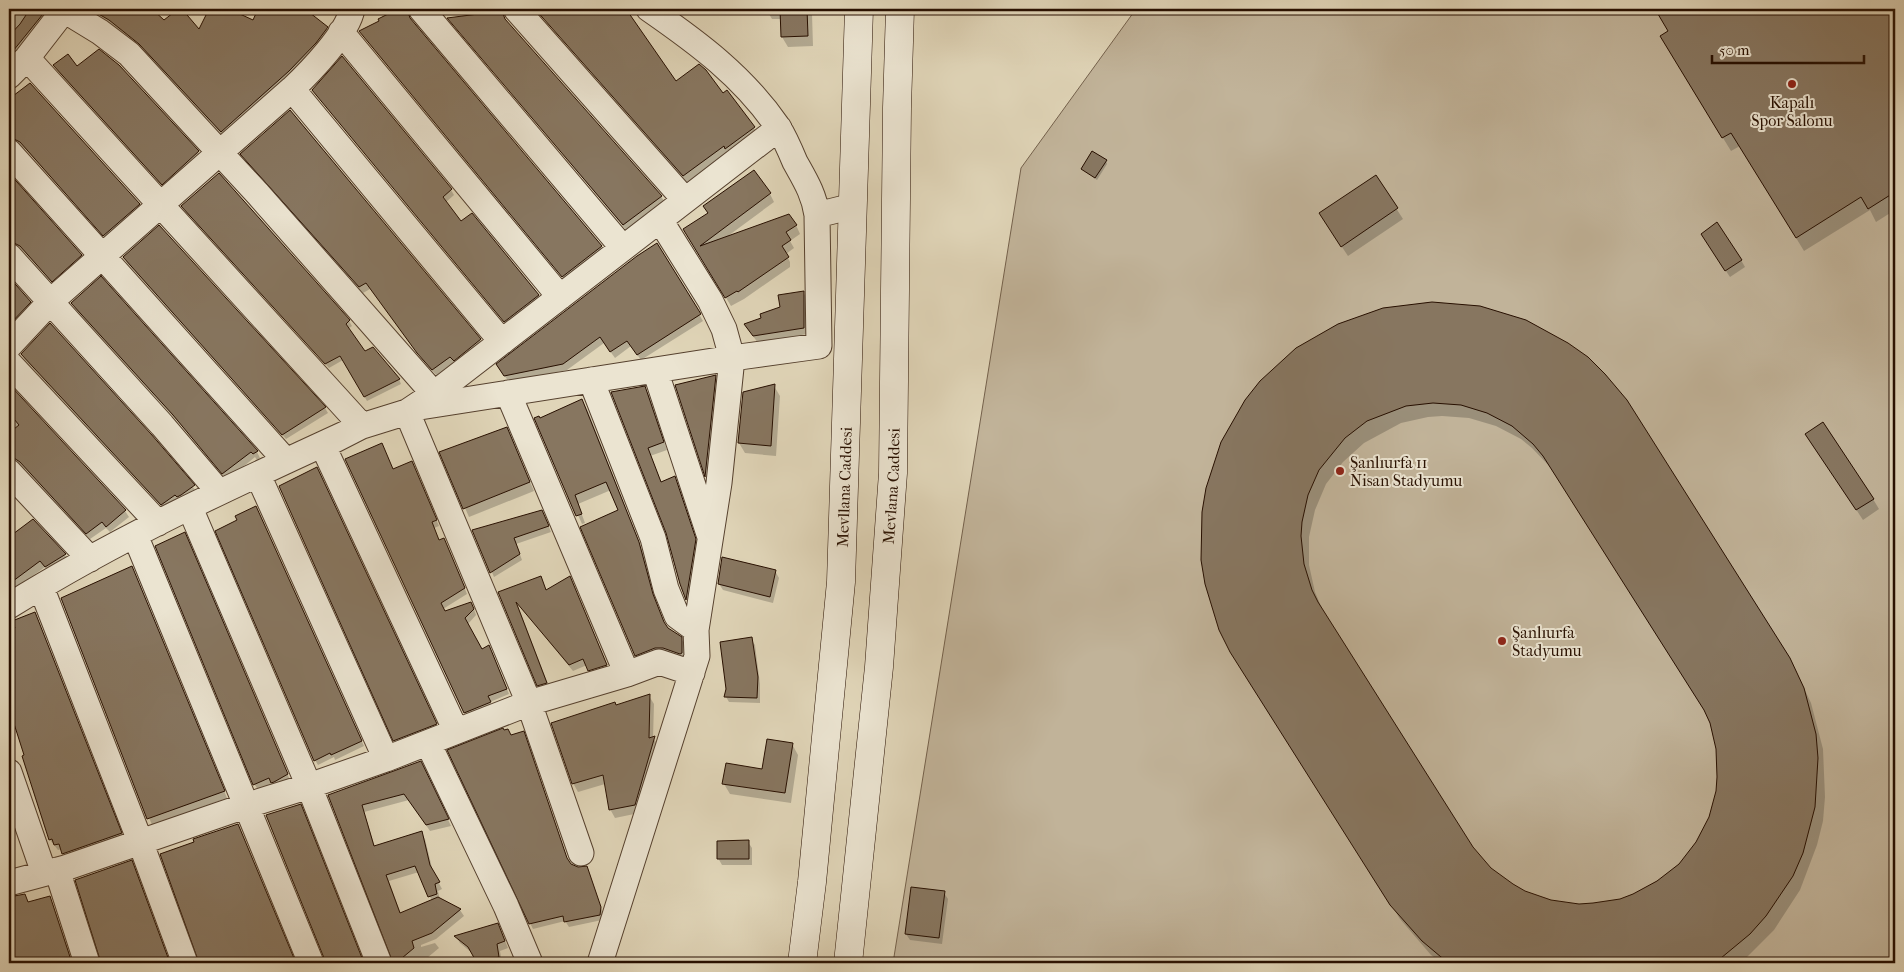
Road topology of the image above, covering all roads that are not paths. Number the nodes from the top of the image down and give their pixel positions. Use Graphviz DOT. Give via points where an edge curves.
graph roads {
  1 [pos="65,9"];
  2 [pos="352,9"];
  3 [pos="421,9"];
  4 [pos="516,9"];
  5 [pos="649,9"];
  6 [pos="859,9"];
  7 [pos="900,9"];
  8 [pos="341,32"];
  9 [pos="15,66"];
  10 [pos="292,90"];
  11 [pos="779,128"];
  12 [pos="9,152"];
  13 [pos="220,153"];
  14 [pos="685,200"];
  15 [pos="161,205"];
  16 [pos="853,206"];
  17 [pos="817,214"];
  18 [pos="660,220"];
  19 [pos="623,248"];
  20 [pos="9,256"];
  21 [pos="103,257"];
  22 [pos="560,297"];
  23 [pos="50,302"];
  24 [pos="502,342"];
  25 [pos="9,346"];
  26 [pos="732,358"];
  27 [pos="9,363"];
  28 [pos="655,370"];
  29 [pos="591,380"];
  30 [pos="508,393"];
  31 [pos="434,394"];
  32 [pos="410,410"];
  33 [pos="362,426"];
  34 [pos="286,461"];
  35 [pos="9,472"];
  36 [pos="258,475"];
  37 [pos="219,492"];
  38 [pos="190,508"];
  39 [pos="158,523"];
  40 [pos="135,535"];
  41 [pos="710,536"];
  42 [pos="90,559"];
  43 [pos="20,593"];
  44 [pos="696,630"];
  45 [pos="692,673"];
  46 [pos="627,674"];
  47 [pos="529,703"];
  48 [pos="456,731"];
  49 [pos="428,743"];
  50 [pos="386,759"];
  51 [pos="9,772"];
  52 [pos="309,786"];
  53 [pos="245,806"];
  54 [pos="140,841"];
  55 [pos="581,853"];
  56 [pos="51,872"];
  57 [pos="9,883"];
  58 [pos="87,963"];
  59 [pos="185,963"];
  60 [pos="311,963"];
  61 [pos="380,963"];
  62 [pos="530,963"];
  63 [pos="600,963"];
  64 [pos="802,963"];
  65 [pos="848,963"];
  1 -- 9 [label="street"];
  1 -- 13 [label="street" via="129,54"];
  2 -- 8 [label="street"];
  3 -- 19 [label="street"];
  4 -- 14 [label="street"];
  5 -- 11 [label="street" via="724,64"];
  6 -- 16 [label="main road, Mevllana Caddesi"];
  7 -- 65 [label="main road, Mevlana Caddesi" via="893,473 879,667"];
  8 -- 10 [label="street" via="317,65"];
  8 -- 22 [label="street"];
  9 -- 15 [label="street"];
  10 -- 13 [label="street"];
  10 -- 24 [label="street"];
  11 -- 14 [label="street"];
  11 -- 17 [label="street" via="814,199"];
  12 -- 21 [label="street"];
  13 -- 15 [label="street"];
  13 -- 31 [label="street"];
  14 -- 18 [label="street"];
  15 -- 21 [label="street"];
  15 -- 33 [label="street"];
  16 -- 17 [label="street"];
  16 -- 64 [label="main road, Mevllana Caddesi" via="841,582"];
  17 -- 26 [label="street" via="818,346"];
  18 -- 19 [label="street"];
  18 -- 26 [label="street" via="710,300 724,329"];
  19 -- 22 [label="street"];
  20 -- 23 [label="street"];
  21 -- 23 [label="street"];
  21 -- 34 [label="street"];
  22 -- 24 [label="street"];
  23 -- 25 [label="street"];
  23 -- 37 [label="street"];
  24 -- 31 [label="street"];
  26 -- 28 [label="street"];
  26 -- 41 [label="street"];
  27 -- 39 [label="street"];
  28 -- 29 [label="street"];
  28 -- 41 [label="street"];
  29 -- 30 [label="street"];
  29 -- 44 [label="street" via="653,538 677,616"];
  30 -- 32 [label="street"];
  30 -- 46 [label="street"];
  31 -- 32 [label="street"];
  32 -- 33 [label="street"];
  32 -- 47 [label="street"];
  33 -- 34 [label="street"];
  33 -- 48 [label="street" via="323,446"];
  34 -- 36 [label="street"];
  35 -- 42 [label="street"];
  36 -- 37 [label="street"];
  36 -- 50 [label="street"];
  37 -- 38 [label="street"];
  38 -- 39 [label="street"];
  38 -- 52 [label="street"];
  39 -- 40 [label="street"];
  40 -- 42 [label="street"];
  40 -- 53 [label="street"];
  41 -- 44 [label="street"];
  42 -- 43 [label="street"];
  43 -- 54 [label="street"];
  44 -- 45 [label="street" via="697,656"];
  45 -- 46 [label="street" via="660,662"];
  45 -- 63 [label="street"];
  46 -- 47 [label="street"];
  47 -- 48 [label="street"];
  47 -- 55 [label="street"];
  48 -- 49 [label="street"];
  49 -- 50 [label="street"];
  49 -- 62 [label="street"];
  50 -- 52 [label="street"];
  51 -- 56 [label="street"];
  52 -- 53 [label="street"];
  52 -- 61 [label="street"];
  53 -- 54 [label="street"];
  53 -- 60 [label="street"];
  54 -- 56 [label="street"];
  54 -- 59 [label="street"];
  56 -- 57 [label="street"];
  56 -- 58 [label="street"];
}
